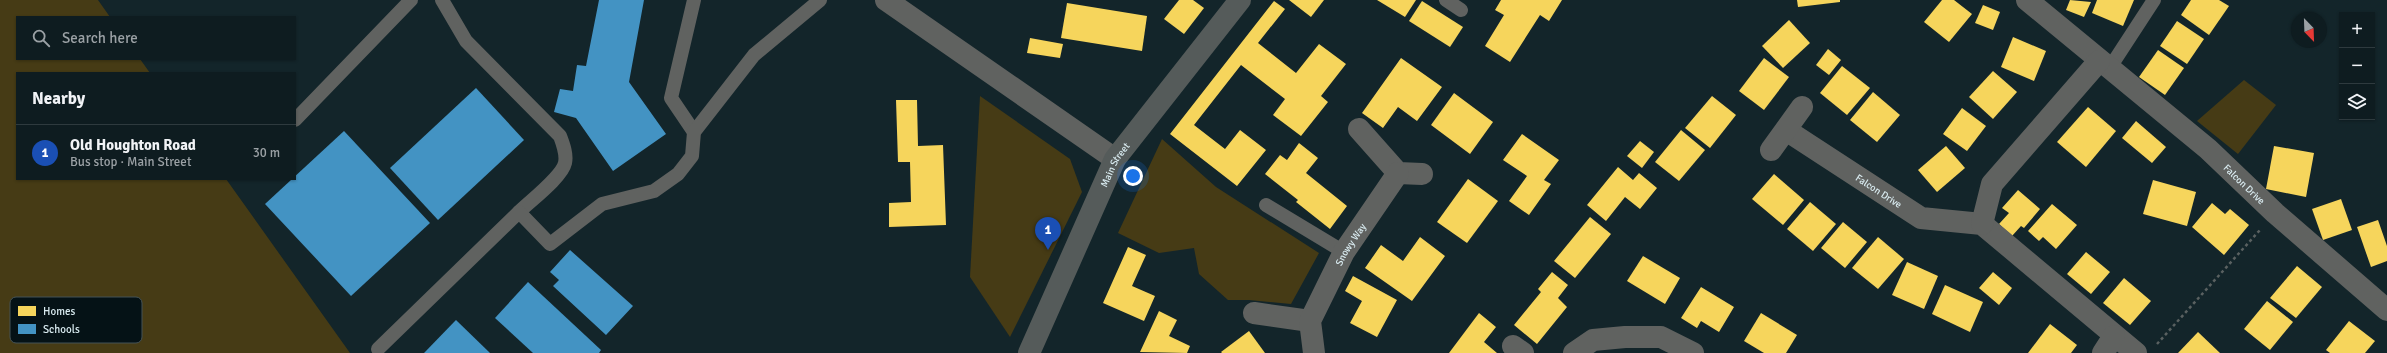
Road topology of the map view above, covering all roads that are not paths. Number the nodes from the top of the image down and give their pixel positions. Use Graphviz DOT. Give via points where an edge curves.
graph roads {
  1 [pos="411,0"];
  2 [pos="442,0"];
  3 [pos="694,0"];
  4 [pos="820,0"];
  5 [pos="886,0"];
  6 [pos="1240,0"];
  7 [pos="1446,0"];
  8 [pos="2027,0"];
  9 [pos="2154,0"];
  10 [pos="1461,10"];
  11 [pos="2104,65"];
  12 [pos="1802,108"];
  13 [pos="296,119"];
  14 [pos="1359,129"];
  15 [pos="1786,130"];
  16 [pos="694,132"];
  17 [pos="1771,150"];
  18 [pos="1115,159"];
  19 [pos="1398,173"];
  20 [pos="1422,174"];
  21 [pos="1266,206"];
  22 [pos="519,212"];
  23 [pos="1982,224"];
  24 [pos="1344,252"];
  25 [pos="2387,310"];
  26 [pos="1254,313"];
  27 [pos="1310,321"];
  28 [pos="2109,344"];
  29 [pos="378,349"];
  30 [pos="2145,350"];
  31 [pos="1029,353"];
  32 [pos="1314,353"];
  33 [pos="1574,353"];
  34 [pos="1693,353"];
  1 -- 13 [label="lane"];
  2 -- 22 [label="lane" via="466,41 560,136 565,152 565,164 559,174"];
  3 -- 16 [label="lane" via="671,98"];
  4 -- 16 [label="lane" via="754,55"];
  5 -- 18 [label="street"];
  6 -- 18 [label="main road, Main Street"];
  7 -- 10 [label="lane"];
  8 -- 11 [label="street, Falcon Drive"];
  9 -- 11 [label="lane"];
  11 -- 23 [label="street" via="1992,184"];
  11 -- 25 [label="street, Falcon Drive" via="2208,149 2275,214"];
  12 -- 15 [label="street"];
  14 -- 19 [label="street"];
  15 -- 17 [label="street"];
  15 -- 23 [label="street, Falcon Drive" via="1921,218"];
  16 -- 22 [label="lane" via="692,156 678,174 654,191 602,204 550,244"];
  18 -- 31 [label="main road, Main Street"];
  19 -- 20 [label="street"];
  19 -- 24 [label="street, Snowy Way"];
  21 -- 24 [label="lane"];
  22 -- 29 [label="lane"];
  23 -- 28 [label="street"];
  24 -- 27 [label="street, Snowy Way"];
  26 -- 27 [label="street"];
  27 -- 32 [label="street"];
  28 -- 30 [label="street"];
  33 -- 34 [label="street" via="1593,340 1661,337"];
}
